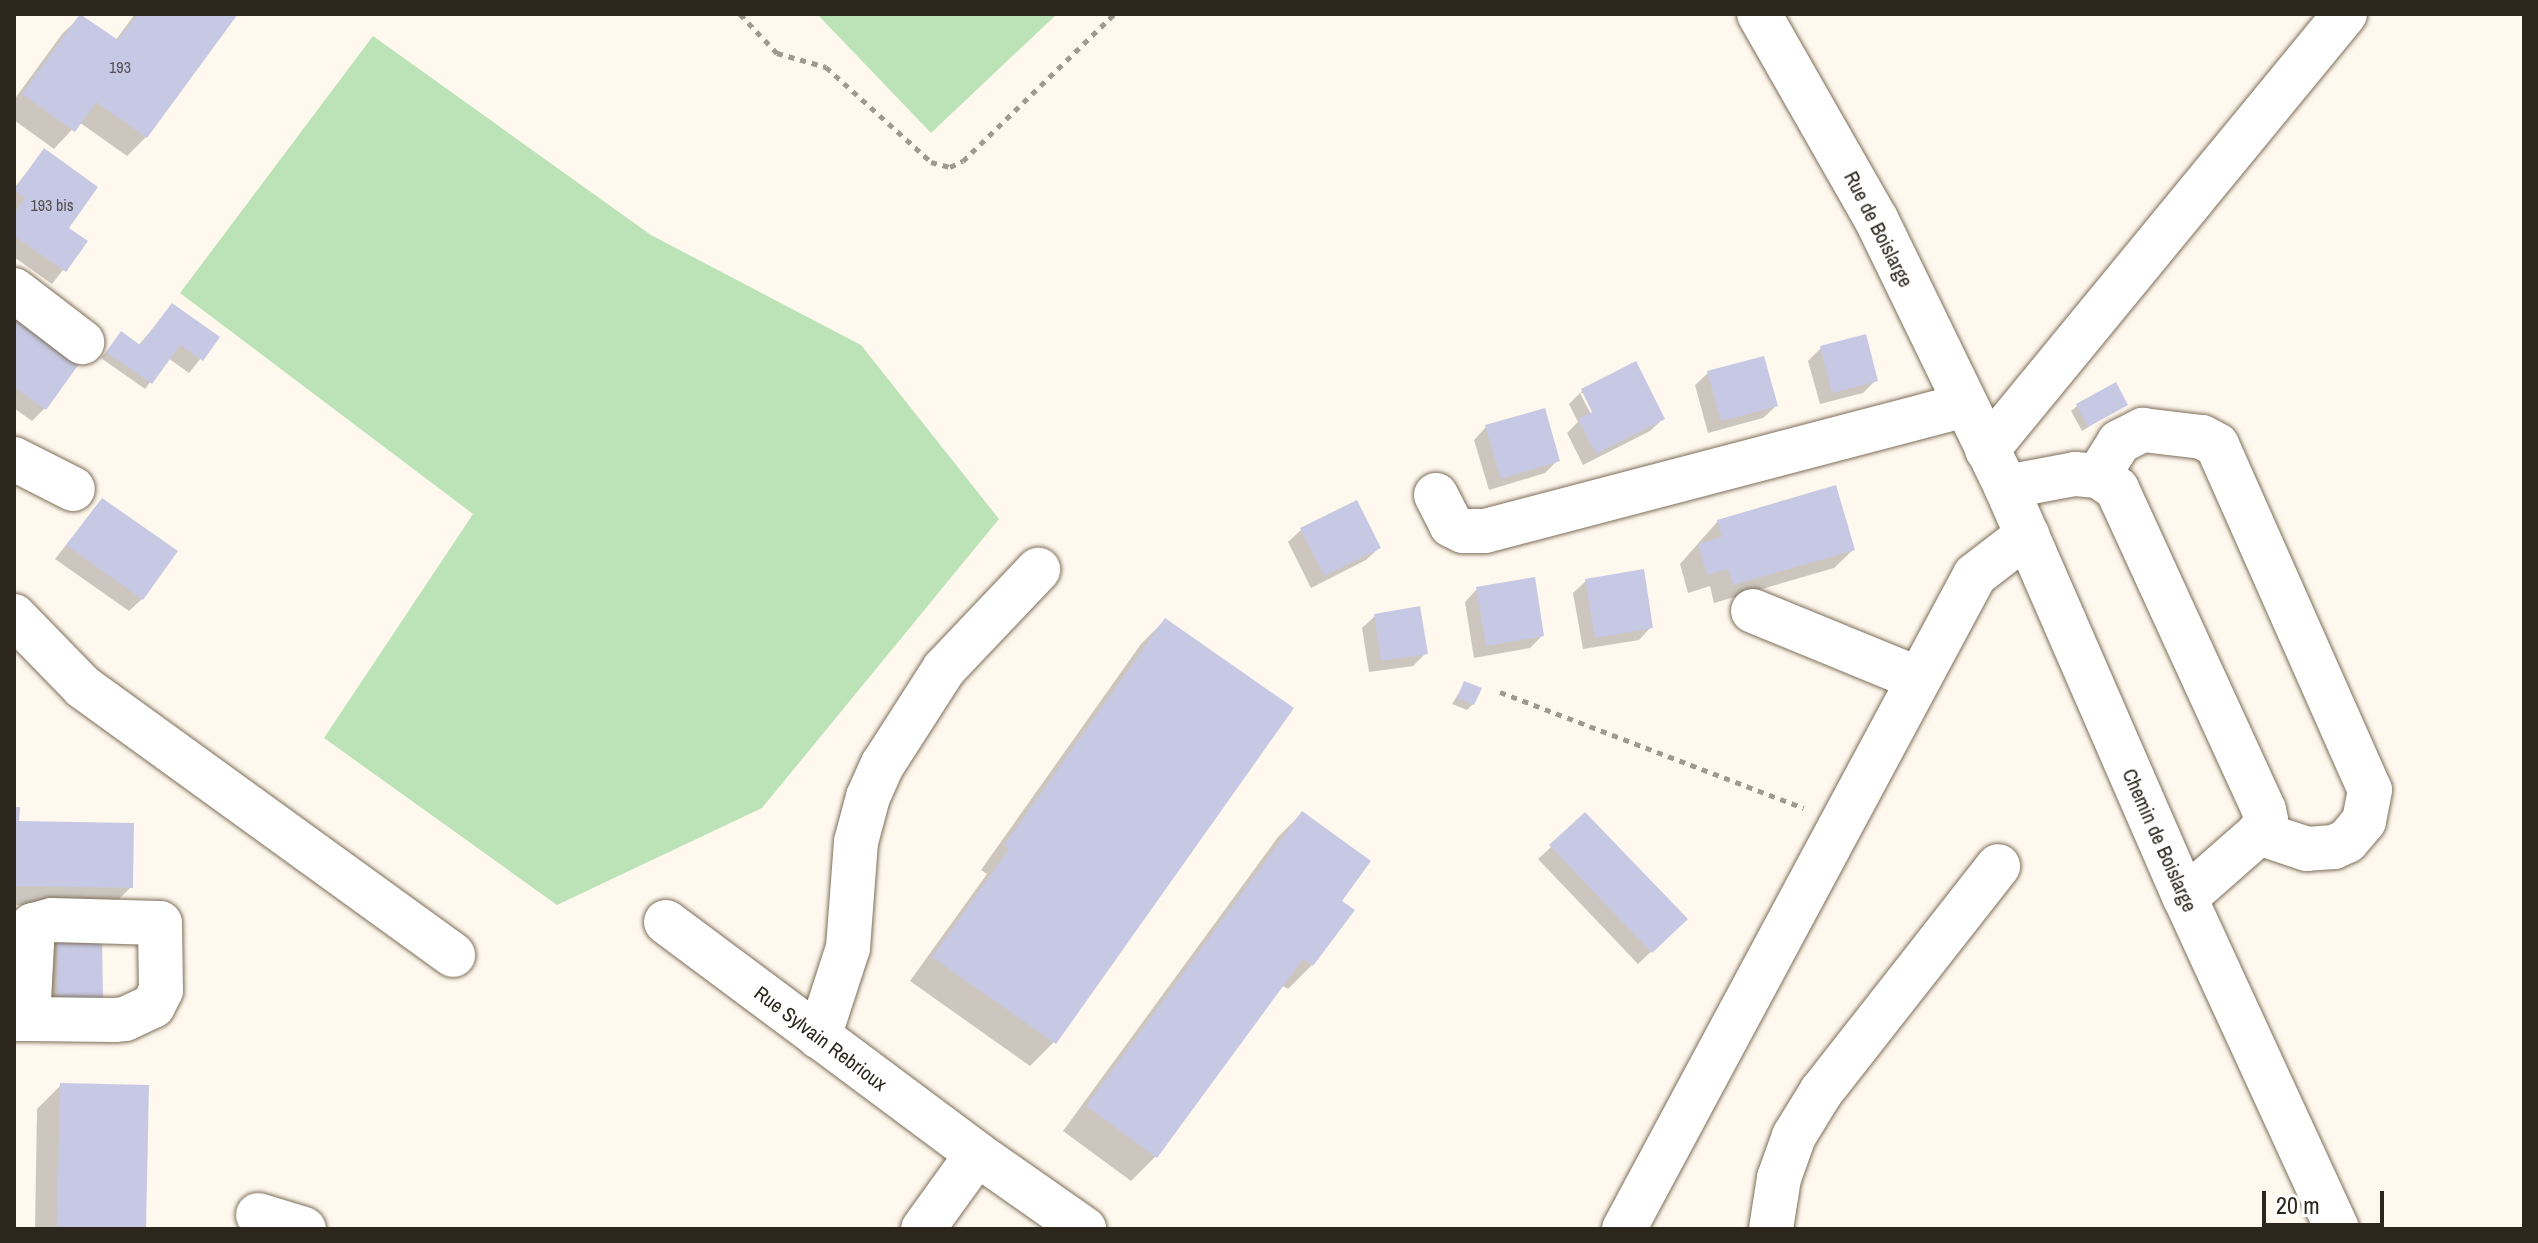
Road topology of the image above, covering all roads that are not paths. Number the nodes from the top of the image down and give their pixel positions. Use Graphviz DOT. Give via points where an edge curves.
graph roads {
  1 [pos="1759,14"];
  2 [pos="2345,14"];
  3 [pos="14,290"];
  4 [pos="82,342"];
  5 [pos="1965,405"];
  6 [pos="14,459"];
  7 [pos="1997,468"];
  8 [pos="2098,476"];
  9 [pos="73,489"];
  10 [pos="1436,495"];
  11 [pos="2027,535"];
  12 [pos="1038,570"];
  13 [pos="1753,611"];
  14 [pos="14,616"];
  15 [pos="1919,679"];
  16 [pos="2259,833"];
  17 [pos="1998,866"];
  18 [pos="2185,898"];
  19 [pos="666,922"];
  20 [pos="453,955"];
  21 [pos="819,1037"];
  22 [pos="977,1154"];
  23 [pos="258,1215"];
  24 [pos="304,1229"];
  25 [pos="923,1229"];
  26 [pos="1084,1229"];
  27 [pos="1624,1229"];
  28 [pos="1771,1229"];
  29 [pos="2337,1229"];
  1 -- 5 [label="street, Rue de Boislarge" via="1876,219"];
  2 -- 7 [label="street"];
  3 -- 4 [label="street"];
  5 -- 7 [label="street, Rue de Boislarge"];
  5 -- 10 [label="street" via="1485,531 1451,525"];
  6 -- 9 [label="street"];
  7 -- 8 [label="street"];
  7 -- 11 [label="street, Chemin de Boislarge"];
  8 -- 16 [label="street" via="2117,489 2126,504 2258,795 2266,820"];
  8 -- 16 [label="street" via="2119,442 2143,430 2211,440 2224,459 2370,790 2364,821 2334,847 2307,849"];
  11 -- 15 [label="street" via="1975,575"];
  11 -- 18 [label="street, Chemin de Boislarge"];
  12 -- 21 [label="street" via="944,669 883,764 856,842 848,948"];
  13 -- 15 [label="street"];
  14 -- 20 [label="street" via="83,687"];
  15 -- 27 [label="street"];
  16 -- 18 [label="street"];
  17 -- 28 [label="street" via="1821,1092 1794,1136 1779,1178"];
  18 -- 29 [label="street, Chemin de Boislarge"];
  19 -- 21 [label="street, Rue Sylvain Rebrioux"];
  21 -- 22 [label="street, Rue Sylvain Rebrioux"];
  22 -- 25 [label="street"];
  22 -- 26 [label="street, Rue Sylvain Rebrioux"];
  23 -- 24 [label="street"];
}
